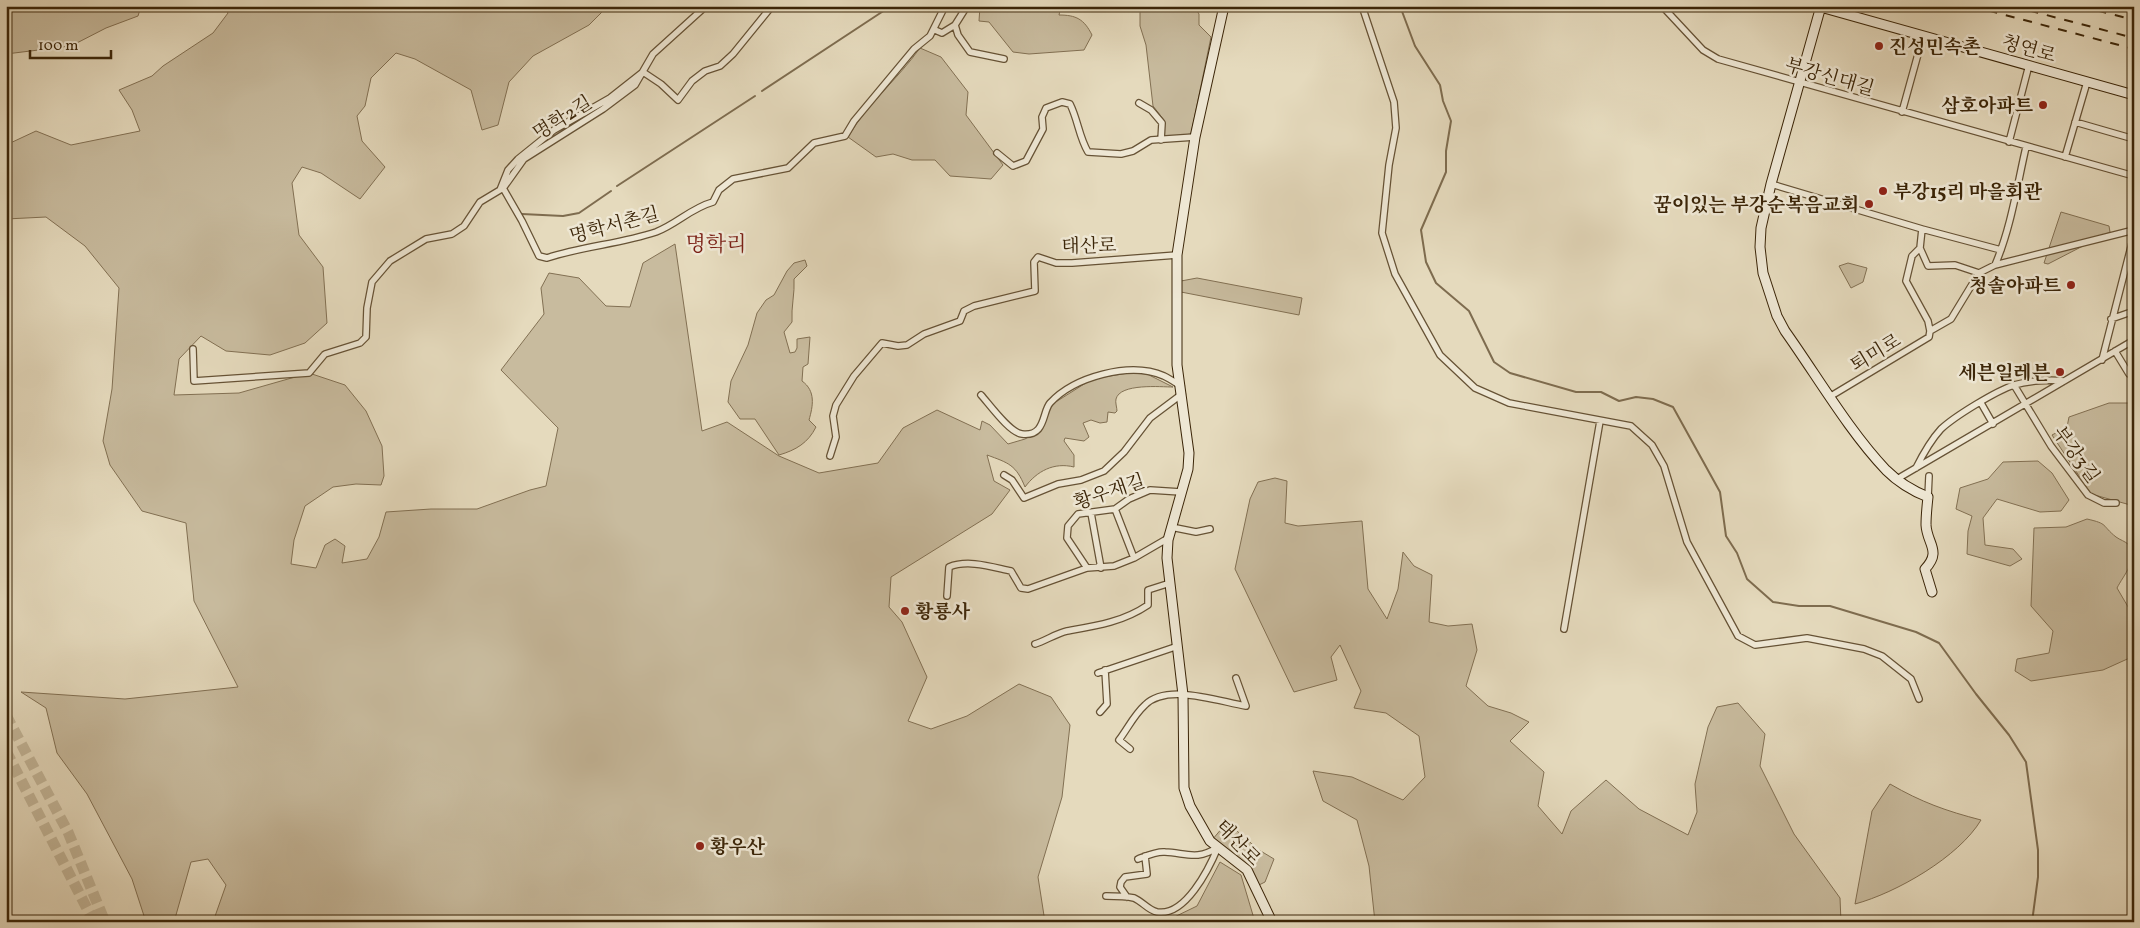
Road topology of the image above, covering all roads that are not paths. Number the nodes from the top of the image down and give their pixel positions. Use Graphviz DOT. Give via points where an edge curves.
graph roads {
  1 [pos="706,6"];
  2 [pos="772,6"];
  3 [pos="945,6"];
  4 [pos="968,6"];
  5 [pos="1224,6"];
  6 [pos="1362,6"];
  7 [pos="1662,6"];
  8 [pos="1820,7"];
  9 [pos="955,25"];
  10 [pos="935,30"];
  11 [pos="1923,36"];
  12 [pos="1004,59"];
  13 [pos="2029,65"];
  14 [pos="642,72"];
  15 [pos="2087,82"];
  16 [pos="1800,83"];
  17 [pos="2134,95"];
  18 [pos="1139,103"];
  19 [pos="1902,112"];
  20 [pos="2075,122"];
  21 [pos="1195,137"];
  22 [pos="2134,139"];
  23 [pos="1161,140"];
  24 [pos="2009,142"];
  25 [pos="2026,147"];
  26 [pos="997,153"];
  27 [pos="2065,157"];
  28 [pos="2134,176"];
  29 [pos="1771,184"];
  30 [pos="502,187"];
  31 [pos="1922,228"];
  32 [pos="2134,230"];
  33 [pos="2134,235"];
  34 [pos="1920,248"];
  35 [pos="2001,250"];
  36 [pos="1177,255"];
  37 [pos="1994,265"];
  38 [pos="1979,273"];
  39 [pos="2134,311"];
  40 [pos="2111,319"];
  41 [pos="1930,331"];
  42 [pos="2134,340"];
  43 [pos="193,349"];
  44 [pos="2115,352"];
  45 [pos="2102,360"];
  46 [pos="2134,375"];
  47 [pos="2065,381"];
  48 [pos="2014,385"];
  49 [pos="1181,390"];
  50 [pos="981,395"];
  51 [pos="1831,396"];
  52 [pos="1980,403"];
  53 [pos="2026,405"];
  54 [pos="1600,421"];
  55 [pos="1994,424"];
  56 [pos="830,456"];
  57 [pos="1916,468"];
  58 [pos="1004,475"];
  59 [pos="1929,476"];
  60 [pos="1897,479"];
  61 [pos="1182,492"];
  62 [pos="1928,497"];
  63 [pos="2116,503"];
  64 [pos="1115,509"];
  65 [pos="1091,513"];
  66 [pos="1171,527"];
  67 [pos="1210,529"];
  68 [pos="1168,540"];
  69 [pos="1134,558"];
  70 [pos="1087,568"];
  71 [pos="1101,568"];
  72 [pos="1170,583"];
  73 [pos="1932,592"];
  74 [pos="947,596"];
  75 [pos="1564,629"];
  76 [pos="1035,644"];
  77 [pos="1178,646"];
  78 [pos="1105,670"];
  79 [pos="1098,673"];
  80 [pos="1236,678"];
  81 [pos="1183,695"];
  82 [pos="1919,698"];
  83 [pos="1100,712"];
  84 [pos="1130,748"];
  85 [pos="1218,848"];
  86 [pos="1145,856"];
  87 [pos="1138,858"];
  88 [pos="1106,896"];
  89 [pos="1127,897"];
  90 [pos="1272,922"];
  1 -- 14 [label="street, 명학2길" via="653,54"];
  2 -- 14 [label="street" via="733,54 720,66 705,71 678,100"];
  3 -- 10 [label="street, 명학서촌길"];
  4 -- 9 [label="street"];
  5 -- 21 [label="street, 태산로"];
  6 -- 54 [label="street" via="1394,102 1396,128 1382,233 1395,274 1440,355 1475,388 1509,403"];
  7 -- 16 [label="street, 부강신대길" via="1703,50 1718,59"];
  8 -- 11 [label="street, 청연로"];
  8 -- 16 [label="street"];
  9 -- 10 [label="street, 명학서촌길" via="942,33"];
  9 -- 12 [label="street" via="970,52"];
  10 -- 30 [label="street, 명학서촌길" via="914,49 845,136 814,143 788,168 733,179 719,190 713,202 699,206 655,232 547,258 539,256"];
  11 -- 13 [label="street, 청연로"];
  11 -- 19 [label="street"];
  13 -- 15 [label="street, 청연로"];
  13 -- 24 [label="street"];
  14 -- 30 [label="street, 명학2길" via="622,95 524,159"];
  15 -- 17 [label="street, 청연로"];
  15 -- 20 [label="street"];
  16 -- 19 [label="street, 부강신대길"];
  16 -- 29 [label="street"];
  18 -- 23 [label="street" via="1162,122"];
  19 -- 24 [label="street, 부강신대길"];
  20 -- 22 [label="street"];
  20 -- 27 [label="street"];
  21 -- 23 [label="street"];
  21 -- 36 [label="street, 태산로"];
  23 -- 26 [label="street" via="1151,140 1121,154 1088,152 1081,141 1078,120 1070,104 1062,102 1046,108 1042,117 1043,129 1026,161 1013,166"];
  24 -- 25 [label="street, 부강신대길"];
  25 -- 27 [label="street, 부강신대길"];
  25 -- 35 [label="street"];
  27 -- 28 [label="street, 부강신대길"];
  29 -- 31 [label="street"];
  29 -- 51 [label="street" via="1760,247 1768,294 1785,331"];
  30 -- 43 [label="street, 명학2길" via="480,202 464,226 452,234 426,239 390,261 376,275 370,292 366,336 360,343 325,354 309,373 194,381"];
  31 -- 34 [label="street"];
  31 -- 35 [label="street"];
  32 -- 37 [label="street"];
  33 -- 40 [label="street"];
  34 -- 38 [label="street" via="1928,266 1955,264"];
  34 -- 41 [label="street" via="1912,256 1906,281 1928,321"];
  35 -- 37 [label="street"];
  36 -- 49 [label="street, 태산로" via="1176,338"];
  36 -- 56 [label="street, 태산로" via="1072,263 1056,263 1038,257 1034,262 1035,291 974,306 964,311 960,322 924,334 906,345 882,343 854,376 836,405 833,416 836,437"];
  37 -- 38 [label="street"];
  38 -- 41 [label="street, 퇴미로" via="1951,319"];
  39 -- 40 [label="street"];
  40 -- 45 [label="street"];
  41 -- 51 [label="street, 퇴미로" via="1930,337"];
  42 -- 44 [label="street"];
  44 -- 45 [label="street"];
  44 -- 46 [label="street" via="2129,374"];
  45 -- 47 [label="street"];
  47 -- 48 [label="street"];
  47 -- 53 [label="street"];
  48 -- 52 [label="street"];
  48 -- 53 [label="street, 부강3길"];
  49 -- 50 [label="street" via="1164,376 1148,372 1093,376 1048,404 1039,429 1024,435 1014,432"];
  49 -- 58 [label="street" via="1150,418 1124,452 1104,471 1024,498 1012,480"];
  49 -- 61 [label="street, 태산로" via="1189,452"];
  51 -- 60 [label="street" via="1886,470"];
  52 -- 55 [label="street"];
  52 -- 57 [label="street" via="1942,429"];
  53 -- 55 [label="street"];
  53 -- 63 [label="street, 부강3길" via="2051,446 2088,495 2104,503"];
  54 -- 75 [label="street"];
  54 -- 82 [label="street" via="1631,426 1652,446 1664,466 1687,542 1738,636 1755,645 1807,638 1864,649 1882,656 1911,679"];
  55 -- 57 [label="street"];
  57 -- 60 [label="street"];
  59 -- 62 [label="street"];
  60 -- 62 [label="street"];
  61 -- 64 [label="street, 황우재길" via="1144,492"];
  61 -- 66 [label="street, 태산로"];
  62 -- 73 [label="street" via="1926,524 1934,551 1932,561 1925,569"];
  64 -- 65 [label="street, 황우재길"];
  64 -- 69 [label="street"];
  65 -- 70 [label="street, 황우재길" via="1078,514 1072,519 1067,538"];
  65 -- 71 [label="street"];
  66 -- 67 [label="street" via="1196,532"];
  66 -- 68 [label="street, 태산로"];
  68 -- 69 [label="street"];
  68 -- 72 [label="street, 태산로"];
  69 -- 71 [label="street"];
  70 -- 71 [label="street"];
  70 -- 74 [label="street" via="1028,590 1022,588 1011,571 973,564 954,565 949,567"];
  72 -- 76 [label="street" via="1148,590 1148,605 1119,620 1065,631"];
  72 -- 77 [label="street, 태산로"];
  77 -- 78 [label="street"];
  77 -- 81 [label="street, 태산로"];
  78 -- 79 [label="street"];
  78 -- 83 [label="street" via="1107,704"];
  80 -- 81 [label="street" via="1246,706"];
  81 -- 84 [label="street" via="1166,694 1145,705 1119,740"];
  81 -- 85 [label="street, 태산로" via="1184,788 1202,828"];
  85 -- 86 [label="street" via="1198,856 1164,852"];
  85 -- 89 [label="street" via="1201,879 1182,905 1172,911 1157,912"];
  85 -- 90 [label="street, 태산로" via="1247,870"];
  86 -- 87 [label="street"];
  86 -- 89 [label="street" via="1147,874 1125,877 1121,882 1120,887"];
  88 -- 89 [label="street"];
}
